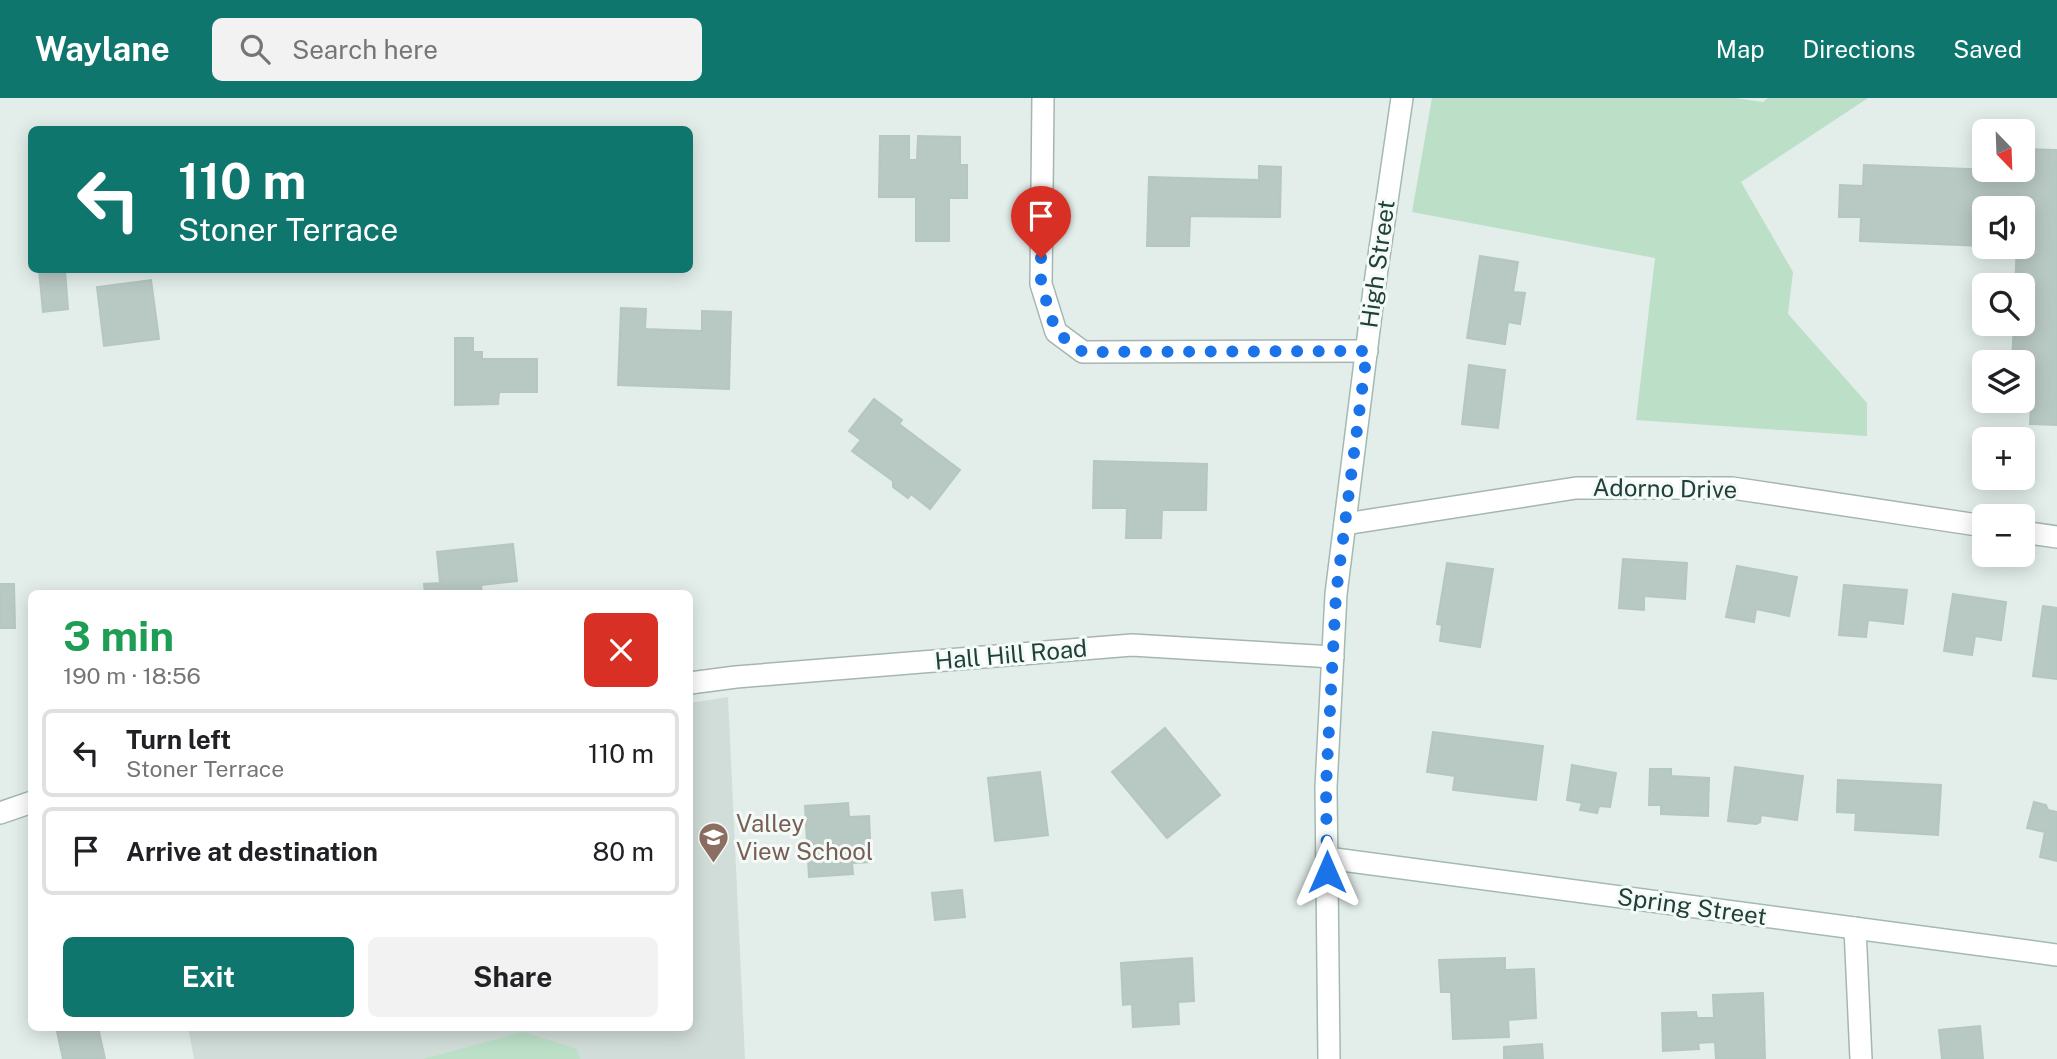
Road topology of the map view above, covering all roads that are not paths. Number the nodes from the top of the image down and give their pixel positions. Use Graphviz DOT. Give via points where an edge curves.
graph roads {
  1 [pos="1043,98"];
  2 [pos="1402,98"];
  3 [pos="1367,351"];
  4 [pos="1345,524"];
  5 [pos="1972,524"];
  6 [pos="2035,534"];
  7 [pos="2057,537"];
  8 [pos="1333,657"];
  9 [pos="693,683"];
  10 [pos="28,803"];
  11 [pos="0,813"];
  12 [pos="1327,858"];
  13 [pos="1855,928"];
  14 [pos="2057,955"];
  15 [pos="1329,1059"];
  16 [pos="1861,1059"];
  1 -- 3 [label="street" via="1041,284 1056,332 1083,352"];
  2 -- 3 [label="street, High Street"];
  3 -- 4 [label="street, High Street"];
  4 -- 5 [label="street, Adorno Drive" via="1576,488 1732,488"];
  4 -- 8 [label="street, High Street"];
  6 -- 7 [label="street"];
  8 -- 9 [label="street, Hall Hill Road" via="1132,645"];
  8 -- 12 [label="street, High Street"];
  10 -- 11 [label="street"];
  12 -- 13 [label="street, Spring Street"];
  12 -- 15 [label="street, High Street"];
  13 -- 14 [label="street, Spring Street"];
  13 -- 16 [label="street"];
}
